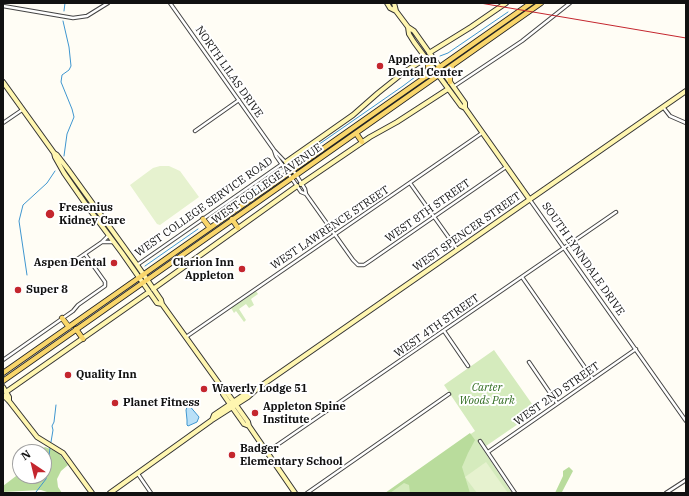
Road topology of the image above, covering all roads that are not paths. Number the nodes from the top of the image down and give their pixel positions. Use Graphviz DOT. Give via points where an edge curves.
graph roads {
  1 [pos="108,3"];
  2 [pos="170,3"];
  3 [pos="387,3"];
  4 [pos="394,3"];
  5 [pos="506,3"];
  6 [pos="531,3"];
  7 [pos="541,3"];
  8 [pos="570,3"];
  9 [pos="3,6"];
  10 [pos="396,11"];
  11 [pos="408,27"];
  12 [pos="429,53"];
  13 [pos="427,59"];
  14 [pos="452,66"];
  15 [pos="440,67"];
  16 [pos="443,72"];
  17 [pos="436,73"];
  18 [pos="426,77"];
  19 [pos="3,82"];
  20 [pos="450,82"];
  21 [pos="453,86"];
  22 [pos="448,89"];
  23 [pos="686,91"];
  24 [pos="239,100"];
  25 [pos="663,107"];
  26 [pos="465,108"];
  27 [pos="23,109"];
  28 [pos="3,123"];
  29 [pos="686,123"];
  30 [pos="195,131"];
  31 [pos="482,132"];
  32 [pos="356,133"];
  33 [pos="362,142"];
  34 [pos="54,153"];
  35 [pos="284,163"];
  36 [pos="507,166"];
  37 [pos="293,170"];
  38 [pos="288,173"];
  39 [pos="296,175"];
  40 [pos="291,178"];
  41 [pos="410,183"];
  42 [pos="301,184"];
  43 [pos="297,186"];
  44 [pos="306,194"];
  45 [pos="530,200"];
  46 [pos="616,212"];
  47 [pos="434,216"];
  48 [pos="204,219"];
  49 [pos="232,219"];
  50 [pos="210,228"];
  51 [pos="238,228"];
  52 [pos="335,235"];
  53 [pos="108,236"];
  54 [pos="102,242"];
  55 [pos="113,242"];
  56 [pos="124,247"];
  57 [pos="564,248"];
  58 [pos="458,250"];
  59 [pos="85,254"];
  60 [pos="70,264"];
  61 [pos="138,265"];
  62 [pos="522,277"];
  63 [pos="143,278"];
  64 [pos="153,288"];
  65 [pos="149,292"];
  66 [pos="162,304"];
  67 [pos="62,318"];
  68 [pos="69,327"];
  69 [pos="76,329"];
  70 [pos="444,331"];
  71 [pos="186,337"];
  72 [pos="83,339"];
  73 [pos="636,349"];
  74 [pos="3,360"];
  75 [pos="529,362"];
  76 [pos="468,366"];
  77 [pos="3,373"];
  78 [pos="593,379"];
  79 [pos="3,381"];
  80 [pos="3,387"];
  81 [pos="4,394"];
  82 [pos="449,394"];
  83 [pos="557,403"];
  84 [pos="233,404"];
  85 [pos="686,421"];
  86 [pos="480,441"];
  87 [pos="267,452"];
  88 [pos="488,452"];
  89 [pos="137,473"];
  90 [pos="686,480"];
  91 [pos="92,493"];
  92 [pos="110,493"];
  93 [pos="151,493"];
  94 [pos="295,493"];
  95 [pos="307,493"];
  96 [pos="515,493"];
  97 [pos="666,493"];
  1 -- 9 [label="street" via="87,16 73,18"];
  2 -- 24 [label="street, NORTH LILAS DRIVE"];
  3 -- 10 [label="street"];
  4 -- 10 [label="street"];
  5 -- 12 [label="street"];
  6 -- 15 [label="main road, WEST COLLEGE AVENUE"];
  7 -- 14 [label="main road, WEST COLLEGE AVENUE"];
  8 -- 21 [label="street" via="522,41"];
  10 -- 11 [label="street"];
  11 -- 12 [label="street, SOUTH LYNNDALE DRIVE" via="414,31"];
  11 -- 13 [label="street, SOUTH LYNNDALE DRIVE" via="409,34"];
  12 -- 15 [label="street, SOUTH LYNNDALE DRIVE"];
  13 -- 17 [label="street, SOUTH LYNNDALE DRIVE"];
  13 -- 18 [label="main road"];
  13 -- 35 [label="street, WEST COLLEGE SERVICE ROAD" via="403,73 353,115"];
  14 -- 16 [label="main road, WEST COLLEGE AVENUE"];
  14 -- 20 [label="main road"];
  15 -- 16 [label="street, SOUTH LYNNDALE DRIVE"];
  15 -- 17 [label="main road, WEST COLLEGE AVENUE"];
  16 -- 17 [label="main road, WEST COLLEGE AVENUE"];
  16 -- 20 [label="street, SOUTH LYNNDALE DRIVE"];
  17 -- 18 [label="main road, WEST COLLEGE AVENUE"];
  17 -- 22 [label="street, SOUTH LYNNDALE DRIVE"];
  17 -- 32 [label="main road, WEST COLLEGE AVENUE"];
  18 -- 37 [label="main road, WEST COLLEGE AVENUE"];
  19 -- 27 [label="street"];
  20 -- 21 [label="street, SOUTH LYNNDALE DRIVE"];
  21 -- 26 [label="street, SOUTH LYNNDALE DRIVE" via="465,103"];
  22 -- 26 [label="street, SOUTH LYNNDALE DRIVE"];
  22 -- 33 [label="street"];
  23 -- 25 [label="street, WEST SPENCER STREET"];
  24 -- 30 [label="street"];
  24 -- 35 [label="street, NORTH LILAS DRIVE"];
  25 -- 29 [label="street" via="672,118"];
  25 -- 45 [label="street, WEST SPENCER STREET"];
  26 -- 31 [label="street, SOUTH LYNNDALE DRIVE"];
  27 -- 28 [label="street"];
  27 -- 34 [label="street"];
  31 -- 36 [label="street, SOUTH LYNNDALE DRIVE"];
  31 -- 41 [label="street, WEST LAWRENCE STREET"];
  32 -- 33 [label="main road"];
  32 -- 39 [label="main road, WEST COLLEGE AVENUE"];
  33 -- 42 [label="street"];
  34 -- 53 [label="street" via="64,173"];
  34 -- 56 [label="street"];
  35 -- 37 [label="street, NORTH LILAS DRIVE"];
  35 -- 38 [label="street, NORTH LILAS DRIVE"];
  35 -- 48 [label="street, WEST COLLEGE SERVICE ROAD"];
  36 -- 45 [label="street, SOUTH LYNNDALE DRIVE"];
  36 -- 47 [label="street, WEST 8TH STREET"];
  37 -- 38 [label="main road, WEST COLLEGE AVENUE"];
  37 -- 39 [label="street, NORTH LILAS DRIVE"];
  38 -- 40 [label="street, NORTH LILAS DRIVE"];
  38 -- 50 [label="main road, WEST COLLEGE AVENUE"];
  39 -- 40 [label="main road, WEST COLLEGE AVENUE"];
  39 -- 42 [label="street, NORTH LILAS DRIVE"];
  40 -- 43 [label="street, NORTH LILAS DRIVE"];
  40 -- 49 [label="main road, WEST COLLEGE AVENUE"];
  41 -- 47 [label="street"];
  41 -- 52 [label="street, WEST LAWRENCE STREET"];
  42 -- 44 [label="street, NORTH LILAS DRIVE"];
  43 -- 44 [label="street, NORTH LILAS DRIVE"];
  43 -- 51 [label="street"];
  44 -- 52 [label="street"];
  45 -- 57 [label="street, SOUTH LYNNDALE DRIVE"];
  45 -- 58 [label="street, WEST SPENCER STREET"];
  46 -- 57 [label="street, WEST 4TH STREET"];
  47 -- 52 [label="street, WEST 8TH STREET" via="364,264 358,265"];
  47 -- 58 [label="street"];
  48 -- 50 [label="main road"];
  48 -- 61 [label="street, WEST COLLEGE SERVICE ROAD"];
  49 -- 51 [label="main road"];
  49 -- 63 [label="main road, WEST COLLEGE AVENUE"];
  50 -- 63 [label="main road, WEST COLLEGE AVENUE"];
  51 -- 64 [label="street"];
  52 -- 71 [label="street, WEST LAWRENCE STREET"];
  53 -- 54 [label="street"];
  53 -- 55 [label="street"];
  53 -- 56 [label="street" via="112,236"];
  54 -- 55 [label="street"];
  54 -- 59 [label="street"];
  55 -- 63 [label="street"];
  56 -- 61 [label="street"];
  57 -- 62 [label="street, WEST 4TH STREET"];
  57 -- 73 [label="street, SOUTH LYNNDALE DRIVE"];
  58 -- 84 [label="street, WEST SPENCER STREET"];
  59 -- 60 [label="street"];
  59 -- 67 [label="street" via="105,285"];
  61 -- 63 [label="street"];
  62 -- 70 [label="street, WEST 4TH STREET"];
  62 -- 78 [label="street"];
  63 -- 64 [label="street"];
  63 -- 65 [label="street"];
  63 -- 68 [label="main road, WEST COLLEGE AVENUE"];
  63 -- 69 [label="main road, WEST COLLEGE AVENUE"];
  64 -- 66 [label="street"];
  65 -- 66 [label="street" via="157,303"];
  65 -- 72 [label="street"];
  66 -- 71 [label="street"];
  67 -- 68 [label="main road"];
  67 -- 74 [label="street"];
  68 -- 77 [label="main road, WEST COLLEGE AVENUE"];
  69 -- 72 [label="main road"];
  69 -- 79 [label="main road, WEST COLLEGE AVENUE"];
  70 -- 76 [label="street"];
  70 -- 87 [label="street, WEST 4TH STREET"];
  71 -- 84 [label="street"];
  72 -- 81 [label="street"];
  73 -- 78 [label="street, WEST 2ND STREET"];
  73 -- 85 [label="street, SOUTH LYNNDALE DRIVE"];
  75 -- 83 [label="street"];
  78 -- 83 [label="street, WEST 2ND STREET"];
  80 -- 81 [label="street"];
  81 -- 91 [label="street" via="36,437 63,453"];
  82 -- 95 [label="street"];
  83 -- 88 [label="street, WEST 2ND STREET"];
  84 -- 87 [label="street"];
  84 -- 89 [label="street, WEST SPENCER STREET" via="214,415 212,420"];
  86 -- 88 [label="street"];
  87 -- 94 [label="street"];
  88 -- 96 [label="street"];
  89 -- 92 [label="street, WEST SPENCER STREET"];
  89 -- 93 [label="street"];
  90 -- 97 [label="street"];
}
